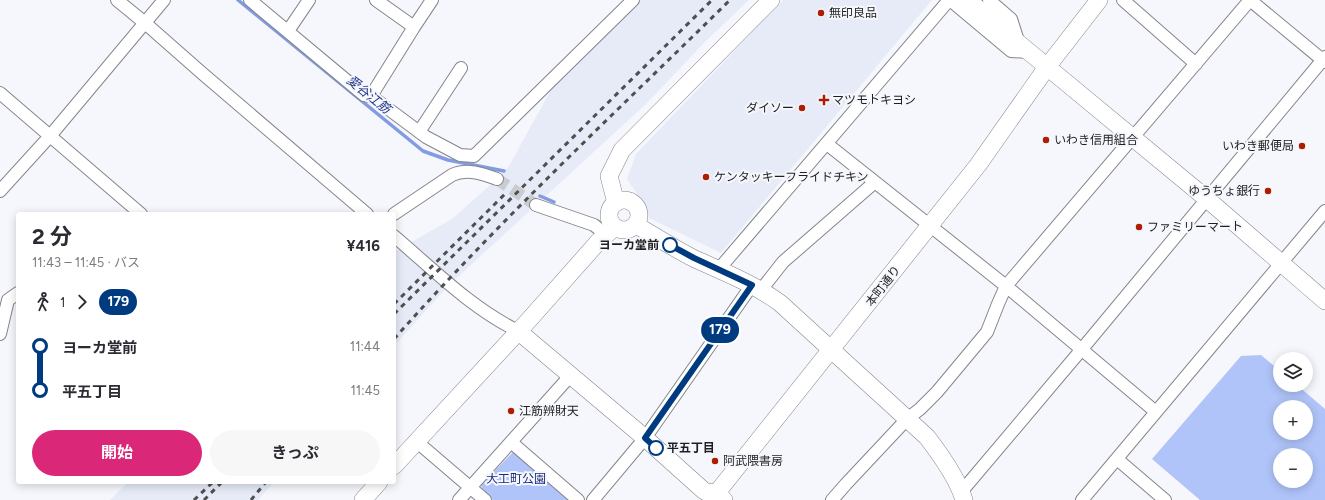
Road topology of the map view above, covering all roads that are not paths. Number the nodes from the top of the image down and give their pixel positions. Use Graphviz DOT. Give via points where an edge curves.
graph roads {
  1 [pos="117,0"];
  2 [pos="164,0"];
  3 [pos="250,0"];
  4 [pos="309,0"];
  5 [pos="376,0"];
  6 [pos="432,0"];
  7 [pos="633,0"];
  8 [pos="771,0"];
  9 [pos="950,0"];
  10 [pos="968,0"];
  11 [pos="989,0"];
  12 [pos="1099,0"];
  13 [pos="1122,0"];
  14 [pos="1250,0"];
  15 [pos="145,23"];
  16 [pos="414,27"];
  17 [pos="288,31"];
  18 [pos="1020,44"];
  19 [pos="1324,60"];
  20 [pos="1196,64"];
  21 [pos="1047,67"];
  22 [pos="461,68"];
  23 [pos="371,96"];
  24 [pos="1,97"];
  25 [pos="419,132"];
  26 [pos="50,136"];
  27 [pos="1132,138"];
  28 [pos="827,144"];
  29 [pos="460,163"];
  30 [pos="498,179"];
  31 [pos="875,182"];
  32 [pos="0,191"];
  33 [pos="1207,199"];
  34 [pos="616,203"];
  35 [pos="536,205"];
  36 [pos="1325,211"];
  37 [pos="135,212"];
  38 [pos="365,212"];
  39 [pos="396,213"];
  40 [pos="636,225"];
  41 [pos="930,226"];
  42 [pos="611,231"];
  43 [pos="396,238"];
  44 [pos="1281,263"];
  45 [pos="718,269"];
  46 [pos="1006,286"];
  47 [pos="756,287"];
  48 [pos="16,294"];
  49 [pos="4,297"];
  50 [pos="1325,301"];
  51 [pos="518,331"];
  52 [pos="0,334"];
  53 [pos="1082,349"];
  54 [pos="832,350"];
  55 [pos="570,376"];
  56 [pos="1156,412"];
  57 [pos="907,419"];
  58 [pos="645,438"];
  59 [pos="416,441"];
  60 [pos="511,442"];
  61 [pos="1117,459"];
  62 [pos="396,464"];
  63 [pos="377,484"];
  64 [pos="470,487"];
  65 [pos="963,496"];
  66 [pos="717,498"];
  67 [pos="362,500"];
  68 [pos="459,500"];
  69 [pos="485,500"];
  70 [pos="578,500"];
  71 [pos="593,500"];
  72 [pos="832,500"];
  73 [pos="1082,500"];
  74 [pos="1165,500"];
  1 -- 15 [label="street"];
  2 -- 15 [label="street"];
  3 -- 17 [label="street"];
  4 -- 17 [label="street"];
  5 -- 16 [label="street"];
  6 -- 16 [label="street"];
  7 -- 29 [label="street" via="474,156"];
  8 -- 34 [label="street" via="622,150 610,176"];
  9 -- 18 [label="street" via="1011,50"];
  9 -- 28 [label="street"];
  10 -- 18 [label="street"];
  11 -- 18 [label="street" via="1011,19"];
  12 -- 21 [label="street, 本町通り"];
  13 -- 20 [label="street"];
  14 -- 19 [label="street"];
  14 -- 20 [label="street"];
  15 -- 26 [label="street"];
  15 -- 38 [label="street"];
  16 -- 23 [label="street"];
  17 -- 23 [label="street" via="364,95"];
  18 -- 21 [label="street"];
  19 -- 33 [label="street"];
  20 -- 27 [label="street"];
  21 -- 27 [label="street"];
  21 -- 41 [label="street, 本町通り" via="978,165"];
  22 -- 25 [label="street"];
  23 -- 25 [label="street"];
  24 -- 26 [label="street"];
  25 -- 29 [label="street"];
  26 -- 32 [label="street"];
  26 -- 37 [label="street"];
  27 -- 33 [label="street"];
  27 -- 46 [label="street"];
  28 -- 31 [label="street"];
  28 -- 45 [label="street"];
  29 -- 30 [label="street" via="480,174"];
  29 -- 39 [label="street" via="452,175"];
  31 -- 41 [label="street"];
  31 -- 47 [label="street"];
  33 -- 44 [label="street"];
  33 -- 53 [label="street"];
  34 -- 40 [label="street" via="625,200 637,207 639,216"];
  34 -- 42 [label="street" via="609,216"];
  35 -- 42 [label="street"];
  36 -- 44 [label="street"];
  40 -- 42 [label="street" via="628,230"];
  40 -- 45 [label="street"];
  41 -- 46 [label="street"];
  41 -- 54 [label="street, 本町通り"];
  42 -- 51 [label="street"];
  43 -- 51 [label="street" via="461,295"];
  44 -- 50 [label="street"];
  44 -- 56 [label="street"];
  45 -- 47 [label="street"];
  46 -- 53 [label="street"];
  46 -- 57 [label="street" via="987,332 937,392"];
  47 -- 54 [label="street" via="780,303"];
  47 -- 58 [label="street"];
  48 -- 49 [label="street"];
  49 -- 52 [label="street"];
  51 -- 55 [label="street"];
  51 -- 59 [label="street"];
  53 -- 56 [label="street"];
  53 -- 65 [label="street"];
  54 -- 57 [label="street"];
  54 -- 66 [label="street, 本町通り"];
  55 -- 58 [label="street"];
  55 -- 60 [label="street"];
  56 -- 61 [label="street"];
  57 -- 65 [label="street" via="936,448"];
  57 -- 72 [label="street"];
  58 -- 66 [label="street" via="706,492"];
  58 -- 71 [label="street"];
  59 -- 62 [label="street"];
  59 -- 64 [label="street"];
  60 -- 64 [label="street"];
  60 -- 70 [label="street"];
  61 -- 73 [label="street"];
  61 -- 74 [label="street"];
  63 -- 67 [label="street"];
  64 -- 68 [label="street"];
  64 -- 69 [label="street"];
}
